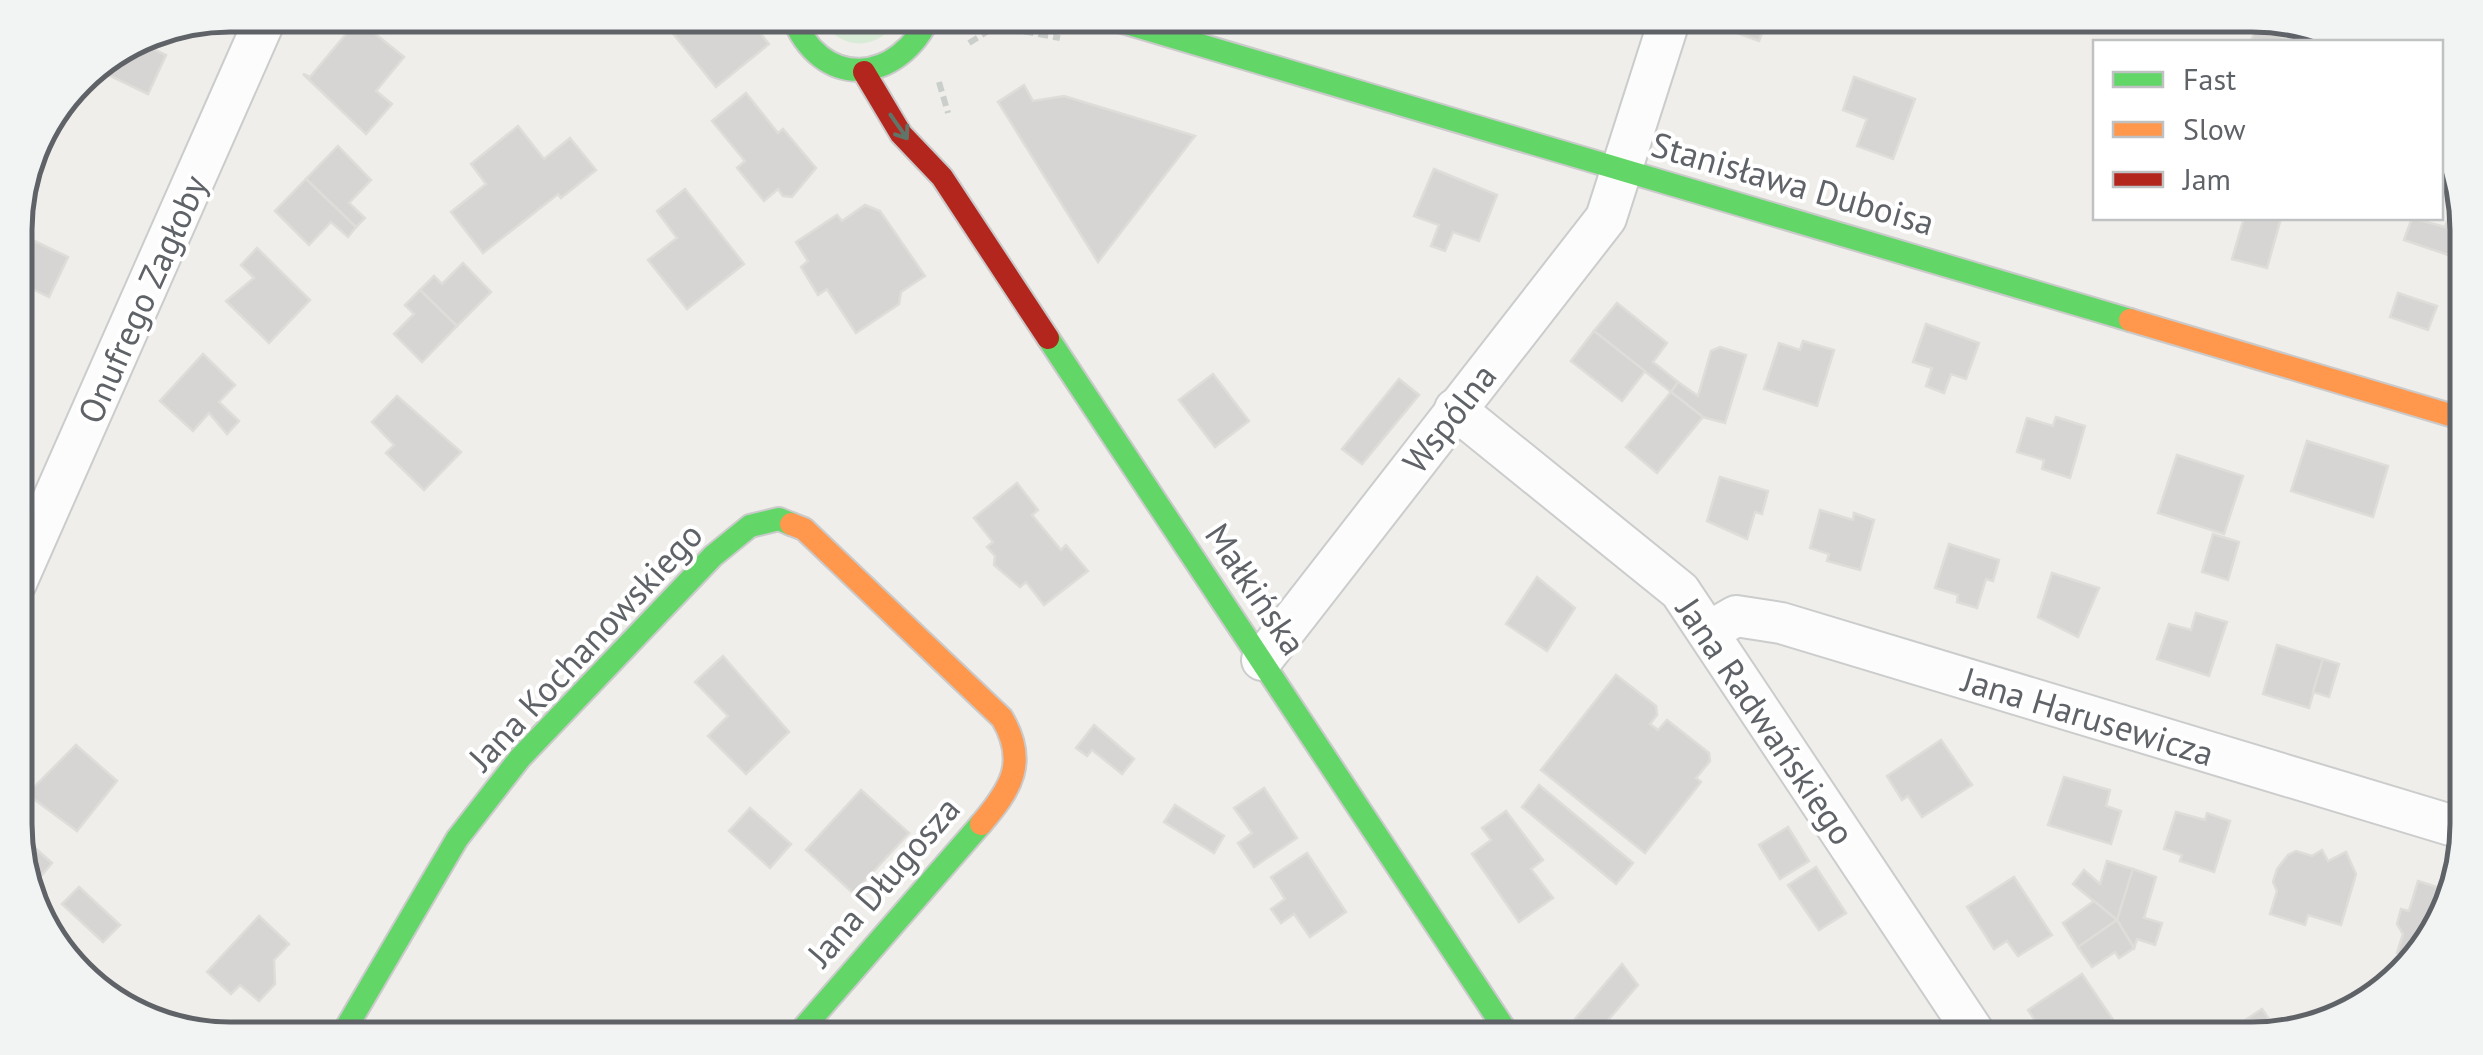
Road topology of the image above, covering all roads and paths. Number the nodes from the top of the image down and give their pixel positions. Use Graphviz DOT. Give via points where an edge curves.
graph roads {
  1 [pos="259,32"];
  2 [pos="800,32"];
  3 [pos="922,32"];
  4 [pos="1157,32"];
  5 [pos="1666,32"];
  6 [pos="864,72"];
  7 [pos="928,121"];
  8 [pos="1624,169"];
  9 [pos="942,177"];
  10 [pos="1455,409"];
  11 [pos="2450,415"];
  12 [pos="32,546"];
  13 [pos="1710,631"];
  14 [pos="1262,660"];
  15 [pos="1020,765"];
  16 [pos="2450,825"];
  17 [pos="349,1022"];
  18 [pos="809,1022"];
  19 [pos="1500,1022"];
  20 [pos="1967,1022"];
  1 -- 12 [label="street, Onufrego Zagłoby"];
  2 -- 6 [label="street" via="810,51 835,67"];
  3 -- 6 [label="street" via="907,63"];
  4 -- 8 [label="street, Stanisława Duboisa"];
  5 -- 8 [label="street, Wspólna"];
  6 -- 9 [label="street, Małkińska, one-way" via="901,134"];
  7 -- 9 [label="street, Małkińska"];
  8 -- 10 [label="street, Wspólna" via="1606,218"];
  8 -- 11 [label="street, Stanisława Duboisa"];
  9 -- 14 [label="street, Małkińska"];
  10 -- 13 [label="street, Jana Radwańskiego" via="1680,591"];
  10 -- 14 [label="street, Wspólna"];
  13 -- 16 [label="street, Jana Harusewicza" via="1736,616 1781,623"];
  13 -- 20 [label="street, Jana Radwańskiego"];
  14 -- 19 [label="street, Małkińska"];
  15 -- 17 [label="street, Jana Kochanowskiego" via="1013,733 995,708 804,530 779,519 750,526 713,556 520,758 457,840"];
  15 -- 18 [label="street, Jana Długosza" via="1010,790"];
}
